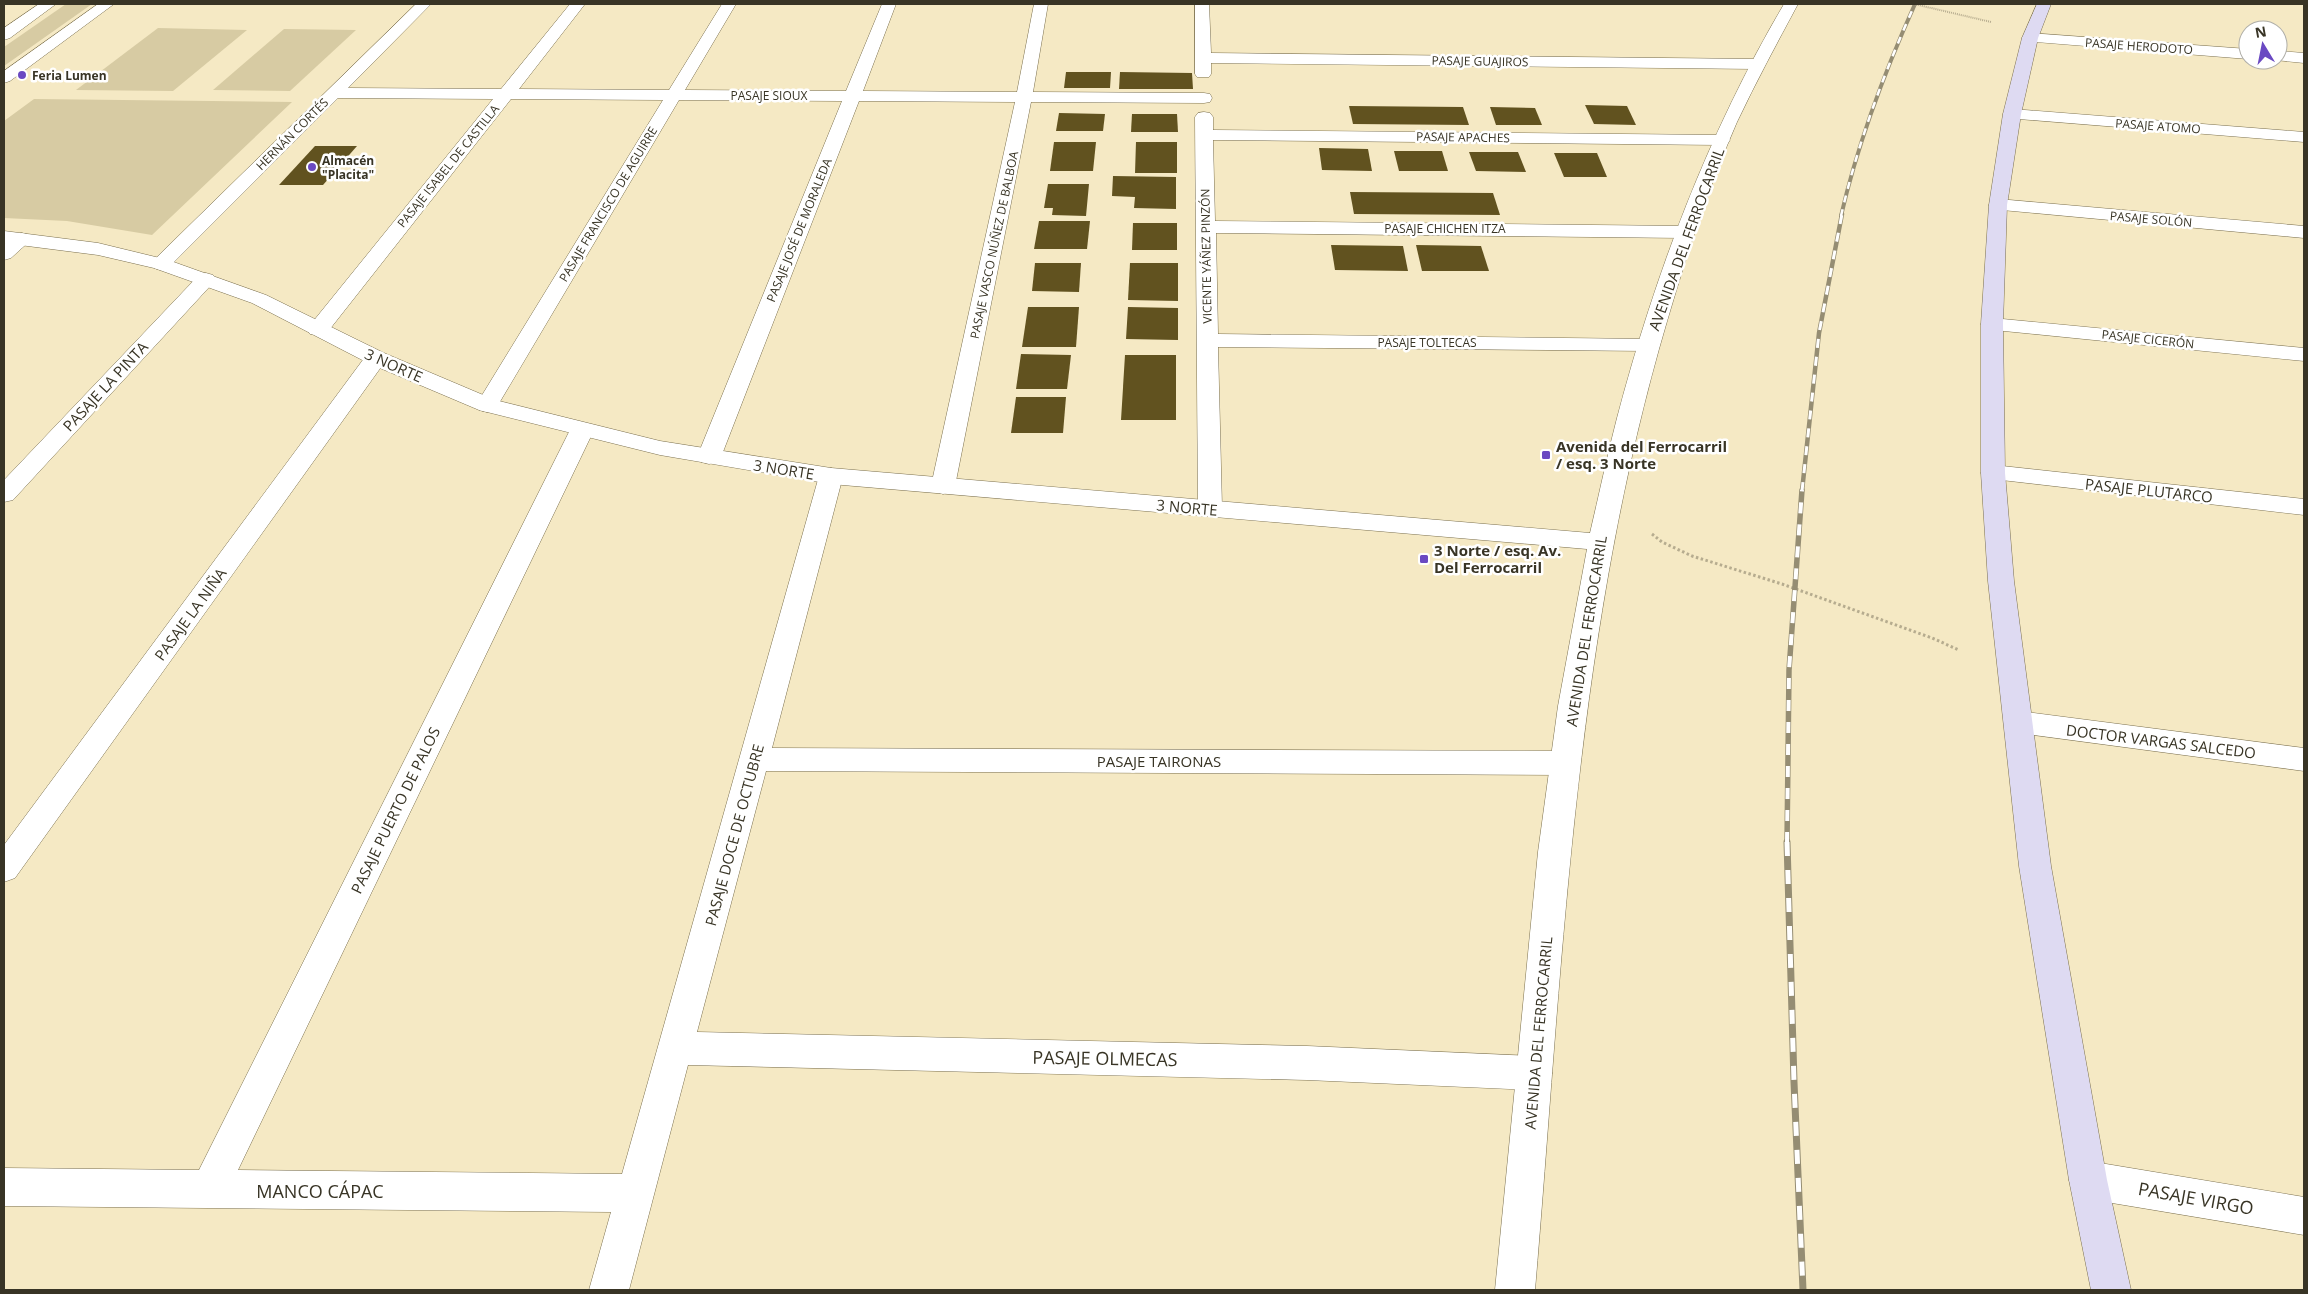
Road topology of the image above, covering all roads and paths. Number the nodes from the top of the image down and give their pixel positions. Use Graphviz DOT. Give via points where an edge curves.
graph roads {
  1 [pos="49,4"];
  2 [pos="107,4"];
  3 [pos="424,4"];
  4 [pos="578,4"];
  5 [pos="729,4"];
  6 [pos="889,4"];
  7 [pos="1041,4"];
  8 [pos="1202,4"];
  9 [pos="1791,4"];
  10 [pos="1914,4"];
  11 [pos="2044,4"];
  12 [pos="4,35"];
  13 [pos="2032,35"];
  14 [pos="2238,53"];
  15 [pos="2288,57"];
  16 [pos="1203,58"];
  17 [pos="2304,58"];
  18 [pos="1757,64"];
  19 [pos="4,78"];
  20 [pos="334,93"];
  21 [pos="506,94"];
  22 [pos="674,94"];
  23 [pos="852,96"];
  24 [pos="1024,97"];
  25 [pos="1204,98"];
  26 [pos="2012,114"];
  27 [pos="1205,135"];
  28 [pos="2304,137"];
  29 [pos="1721,140"];
  30 [pos="1998,205"];
  31 [pos="1205,227"];
  32 [pos="1685,232"];
  33 [pos="2304,232"];
  34 [pos="13,238"];
  35 [pos="4,254"];
  36 [pos="161,264"];
  37 [pos="206,279"];
  38 [pos="1992,324"];
  39 [pos="318,329"];
  40 [pos="1207,340"];
  41 [pos="1648,345"];
  42 [pos="2304,355"];
  43 [pos="376,358"];
  44 [pos="487,405"];
  45 [pos="582,430"];
  46 [pos="710,456"];
  47 [pos="1993,473"];
  48 [pos="831,476"];
  49 [pos="943,486"];
  50 [pos="4,494"];
  51 [pos="1610,495"];
  52 [pos="2304,507"];
  53 [pos="1210,508"];
  54 [pos="1600,542"];
  55 [pos="2012,678"];
  56 [pos="2018,722"];
  57 [pos="754,759"];
  58 [pos="2304,760"];
  59 [pos="1564,763"];
  60 [pos="14,841"];
  61 [pos="4,870"];
  62 [pos="676,1048"];
  63 [pos="1534,1073"];
  64 [pos="2088,1180"];
  65 [pos="4,1187"];
  66 [pos="209,1190"];
  67 [pos="636,1193"];
  68 [pos="2304,1216"];
  69 [pos="609,1290"];
  70 [pos="1515,1290"];
  71 [pos="2111,1290"];
  1 -- 12 [label="street"];
  2 -- 19 [label="street"];
  3 -- 20 [label="street, HERNÁN CORTÉS"];
  4 -- 21 [label="street, PASAJE ISABEL DE CASTILLA"];
  5 -- 22 [label="street, PASAJE FRANCISCO DE AGUIRRE"];
  6 -- 23 [label="street, PASAJE JOSÉ DE MORALEDA"];
  7 -- 24 [label="street, PASAJE VASCO NÚÑEZ DE BALBOA"];
  8 -- 16 [label="street, VICENTE YÁÑEZ PINZÓN"];
  9 -- 18 [label="street, AVENIDA DEL FERROCARRIL"];
  10 -- 13 [label="path"];
  11 -- 13 [label="main road"];
  13 -- 14 [label="street, PASAJE HERODOTO"];
  13 -- 26 [label="main road"];
  15 -- 17 [label="street"];
  16 -- 18 [label="street, PASAJE GUAJIROS"];
  16 -- 25 [label="street, VICENTE YÁÑEZ PINZÓN"];
  18 -- 29 [label="street, AVENIDA DEL FERROCARRIL"];
  20 -- 21 [label="street, PASAJE SIOUX"];
  20 -- 36 [label="street, HERNÁN CORTÉS"];
  21 -- 22 [label="street, PASAJE SIOUX"];
  21 -- 39 [label="street, PASAJE ISABEL DE CASTILLA"];
  22 -- 23 [label="street, PASAJE SIOUX"];
  22 -- 44 [label="street, PASAJE FRANCISCO DE AGUIRRE"];
  23 -- 24 [label="street, PASAJE SIOUX"];
  23 -- 46 [label="street, PASAJE JOSÉ DE MORALEDA"];
  24 -- 25 [label="street, PASAJE SIOUX"];
  24 -- 49 [label="street, PASAJE VASCO NÚÑEZ DE BALBOA"];
  25 -- 27 [label="street, VICENTE YÁÑEZ PINZÓN"];
  26 -- 28 [label="street, PASAJE ATOMO"];
  26 -- 30 [label="main road"];
  27 -- 29 [label="street, PASAJE APACHES"];
  27 -- 31 [label="street, VICENTE YÁÑEZ PINZÓN"];
  29 -- 32 [label="street, AVENIDA DEL FERROCARRIL"];
  30 -- 33 [label="street, PASAJE SOLÓN"];
  30 -- 38 [label="main road"];
  31 -- 32 [label="street, PASAJE CHICHEN ITZA"];
  31 -- 40 [label="street, VICENTE YÁÑEZ PINZÓN"];
  32 -- 41 [label="street, AVENIDA DEL FERROCARRIL"];
  34 -- 35 [label="street"];
  34 -- 36 [label="street, 3 NORTE" via="98,249"];
  36 -- 37 [label="street, 3 NORTE"];
  37 -- 39 [label="street, 3 NORTE" via="259,299"];
  37 -- 50 [label="street, PASAJE LA PINTA"];
  38 -- 42 [label="street, PASAJE CICERÓN"];
  38 -- 47 [label="main road"];
  39 -- 43 [label="street, 3 NORTE"];
  40 -- 41 [label="street, PASAJE TOLTECAS"];
  40 -- 53 [label="street, VICENTE YÁÑEZ PINZÓN"];
  41 -- 51 [label="street, AVENIDA DEL FERROCARRIL"];
  43 -- 44 [label="street, 3 NORTE"];
  43 -- 60 [label="street, PASAJE LA NIÑA"];
  44 -- 45 [label="street, 3 NORTE"];
  45 -- 46 [label="street, 3 NORTE"];
  45 -- 66 [label="street, PASAJE PUERTO DE PALOS"];
  46 -- 48 [label="street, 3 NORTE"];
  47 -- 52 [label="street, PASAJE PLUTARCO"];
  47 -- 55 [label="main road" via="2000,581"];
  48 -- 49 [label="street, 3 NORTE"];
  48 -- 57 [label="street, PASAJE DOCE DE OCTUBRE"];
  49 -- 53 [label="street, 3 NORTE"];
  51 -- 54 [label="street, AVENIDA DEL FERROCARRIL"];
  51 -- 55 [label="path" via="1645,509 1648,512 1647,526 1653,536 1674,548 1925,635"];
  53 -- 54 [label="street, 3 NORTE"];
  54 -- 59 [label="street, AVENIDA DEL FERROCARRIL"];
  55 -- 56 [label="main road"];
  56 -- 58 [label="street, DOCTOR VARGAS SALCEDO"];
  56 -- 64 [label="main road" via="2035,866"];
  57 -- 59 [label="street, PASAJE TAIRONAS"];
  57 -- 62 [label="street, PASAJE DOCE DE OCTUBRE"];
  59 -- 63 [label="street, AVENIDA DEL FERROCARRIL"];
  60 -- 61 [label="street, PASAJE LA NIÑA"];
  62 -- 63 [label="street, PASAJE OLMECAS" via="1307,1063"];
  62 -- 67 [label="street, PASAJE DOCE DE OCTUBRE"];
  63 -- 70 [label="street, AVENIDA DEL FERROCARRIL"];
  64 -- 68 [label="street, PASAJE VIRGO"];
  64 -- 71 [label="main road"];
  65 -- 66 [label="street, MANCO CÁPAC"];
  66 -- 67 [label="street, MANCO CÁPAC"];
  67 -- 69 [label="street, PASAJE DOCE DE OCTUBRE"];
}
